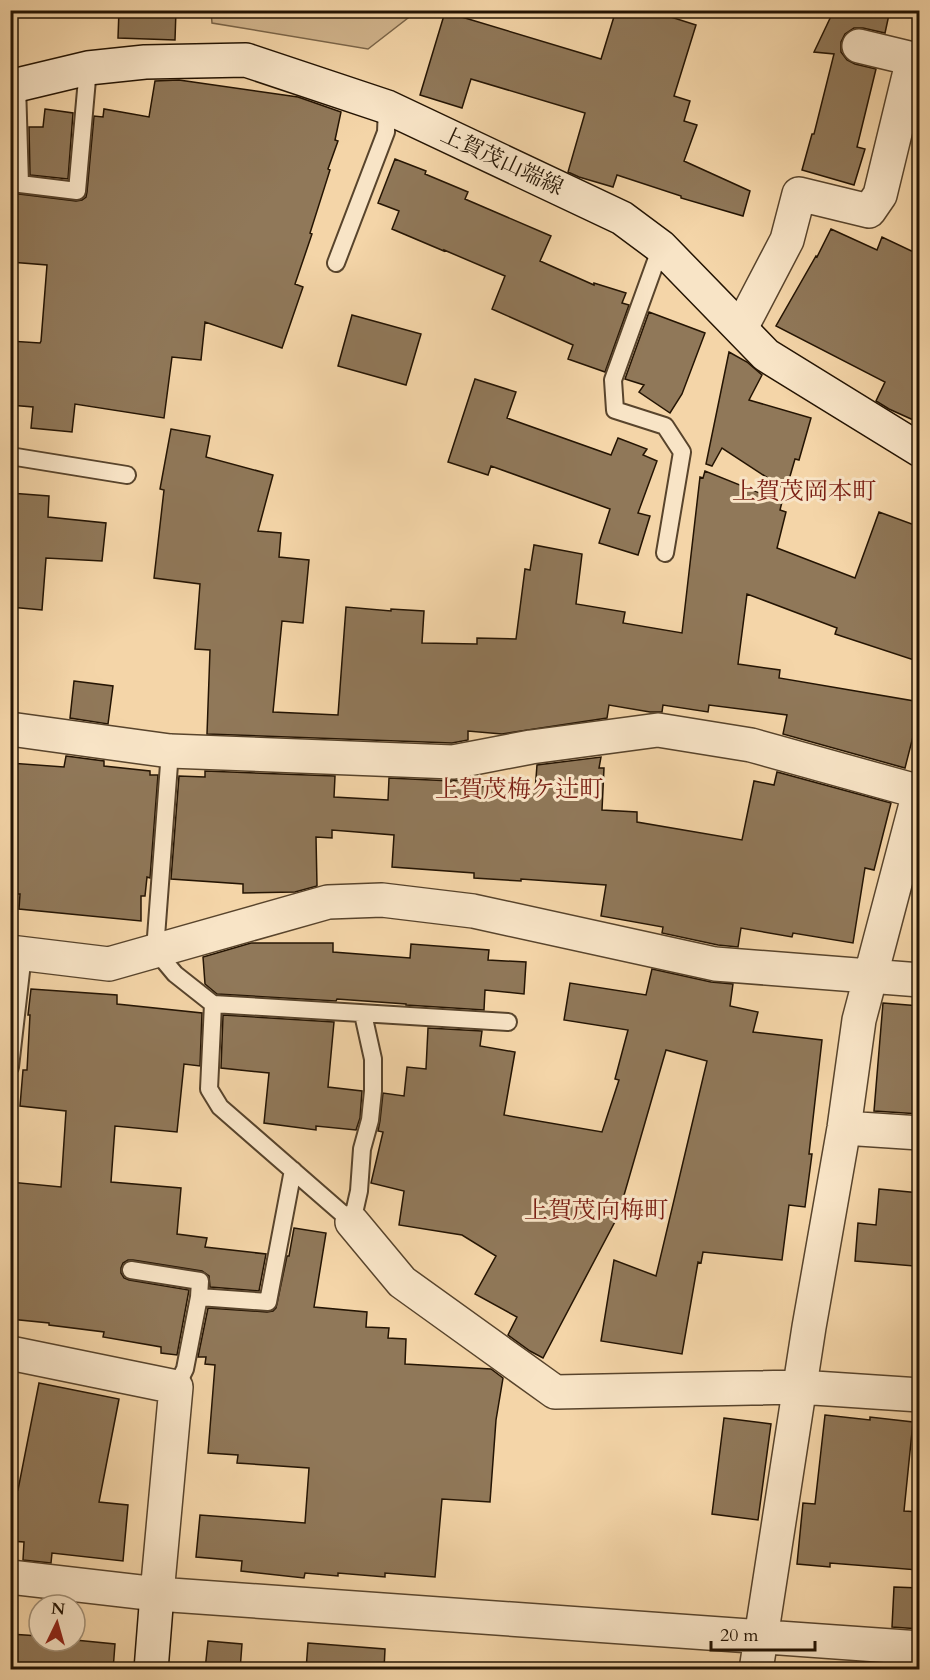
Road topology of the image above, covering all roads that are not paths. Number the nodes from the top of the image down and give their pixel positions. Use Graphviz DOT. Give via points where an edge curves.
graph roads {
  1 [pos="858,45"];
  2 [pos="916,60"];
  3 [pos="88,68"];
  4 [pos="14,85"];
  5 [pos="387,106"];
  6 [pos="661,247"];
  7 [pos="336,263"];
  8 [pos="741,328"];
  9 [pos="920,450"];
  10 [pos="10,456"];
  11 [pos="127,475"];
  12 [pos="665,553"];
  13 [pos="10,729"];
  14 [pos="170,751"];
  15 [pos="919,791"];
  16 [pos="155,950"];
  17 [pos="17,953"];
  18 [pos="870,977"];
  19 [pos="920,980"];
  20 [pos="213,1004"];
  21 [pos="363,1014"];
  22 [pos="507,1022"];
  23 [pos="10,1067"];
  24 [pos="844,1128"];
  25 [pos="920,1133"];
  26 [pos="293,1170"];
  27 [pos="352,1222"];
  28 [pos="131,1270"];
  29 [pos="199,1297"];
  30 [pos="10,1353"];
  31 [pos="176,1387"];
  32 [pos="799,1387"];
  33 [pos="920,1395"];
  34 [pos="10,1577"];
  35 [pos="157,1594"];
  36 [pos="761,1637"];
  37 [pos="920,1648"];
  38 [pos="151,1670"];
  39 [pos="756,1670"];
  1 -- 2 [label="street"];
  2 -- 8 [label="street" via="880,195 869,211 799,194 787,240"];
  3 -- 4 [label="street, 上賀茂山端線"];
  3 -- 4 [label="lane" via="76,191 20,184"];
  3 -- 5 [label="street, 上賀茂山端線" via="145,62 246,60"];
  5 -- 6 [label="street, 上賀茂山端線" via="622,218"];
  5 -- 7 [label="lane" via="386,132"];
  6 -- 8 [label="street, 上賀茂山端線"];
  6 -- 12 [label="lane" via="613,380 615,410 666,426 682,452"];
  8 -- 9 [label="street, 上賀茂山端線" via="766,355"];
  10 -- 11 [label="lane"];
  13 -- 14 [label="street"];
  14 -- 15 [label="street" via="453,762 658,730 751,745"];
  14 -- 16 [label="lane"];
  15 -- 18 [label="street"];
  16 -- 17 [label="street" via="109,964"];
  16 -- 18 [label="street" via="328,902 382,900 473,910 715,964"];
  16 -- 20 [label="lane" via="175,974"];
  17 -- 23 [label="lane"];
  18 -- 19 [label="street"];
  18 -- 24 [label="street" via="859,1020"];
  20 -- 21 [label="lane"];
  20 -- 26 [label="lane" via="209,1089 220,1107"];
  21 -- 22 [label="lane"];
  21 -- 27 [label="lane" via="373,1059 374,1091"];
  24 -- 25 [label="street"];
  24 -- 32 [label="street"];
  26 -- 27 [label="lane"];
  26 -- 29 [label="lane" via="268,1302"];
  27 -- 32 [label="street" via="402,1282 555,1392"];
  28 -- 29 [label="lane" via="200,1281"];
  29 -- 31 [label="lane" via="185,1369"];
  30 -- 31 [label="street"];
  31 -- 35 [label="street"];
  32 -- 33 [label="street"];
  32 -- 36 [label="street"];
  34 -- 35 [label="street"];
  35 -- 36 [label="street"];
  35 -- 38 [label="street"];
  36 -- 37 [label="street"];
  36 -- 39 [label="street"];
}
